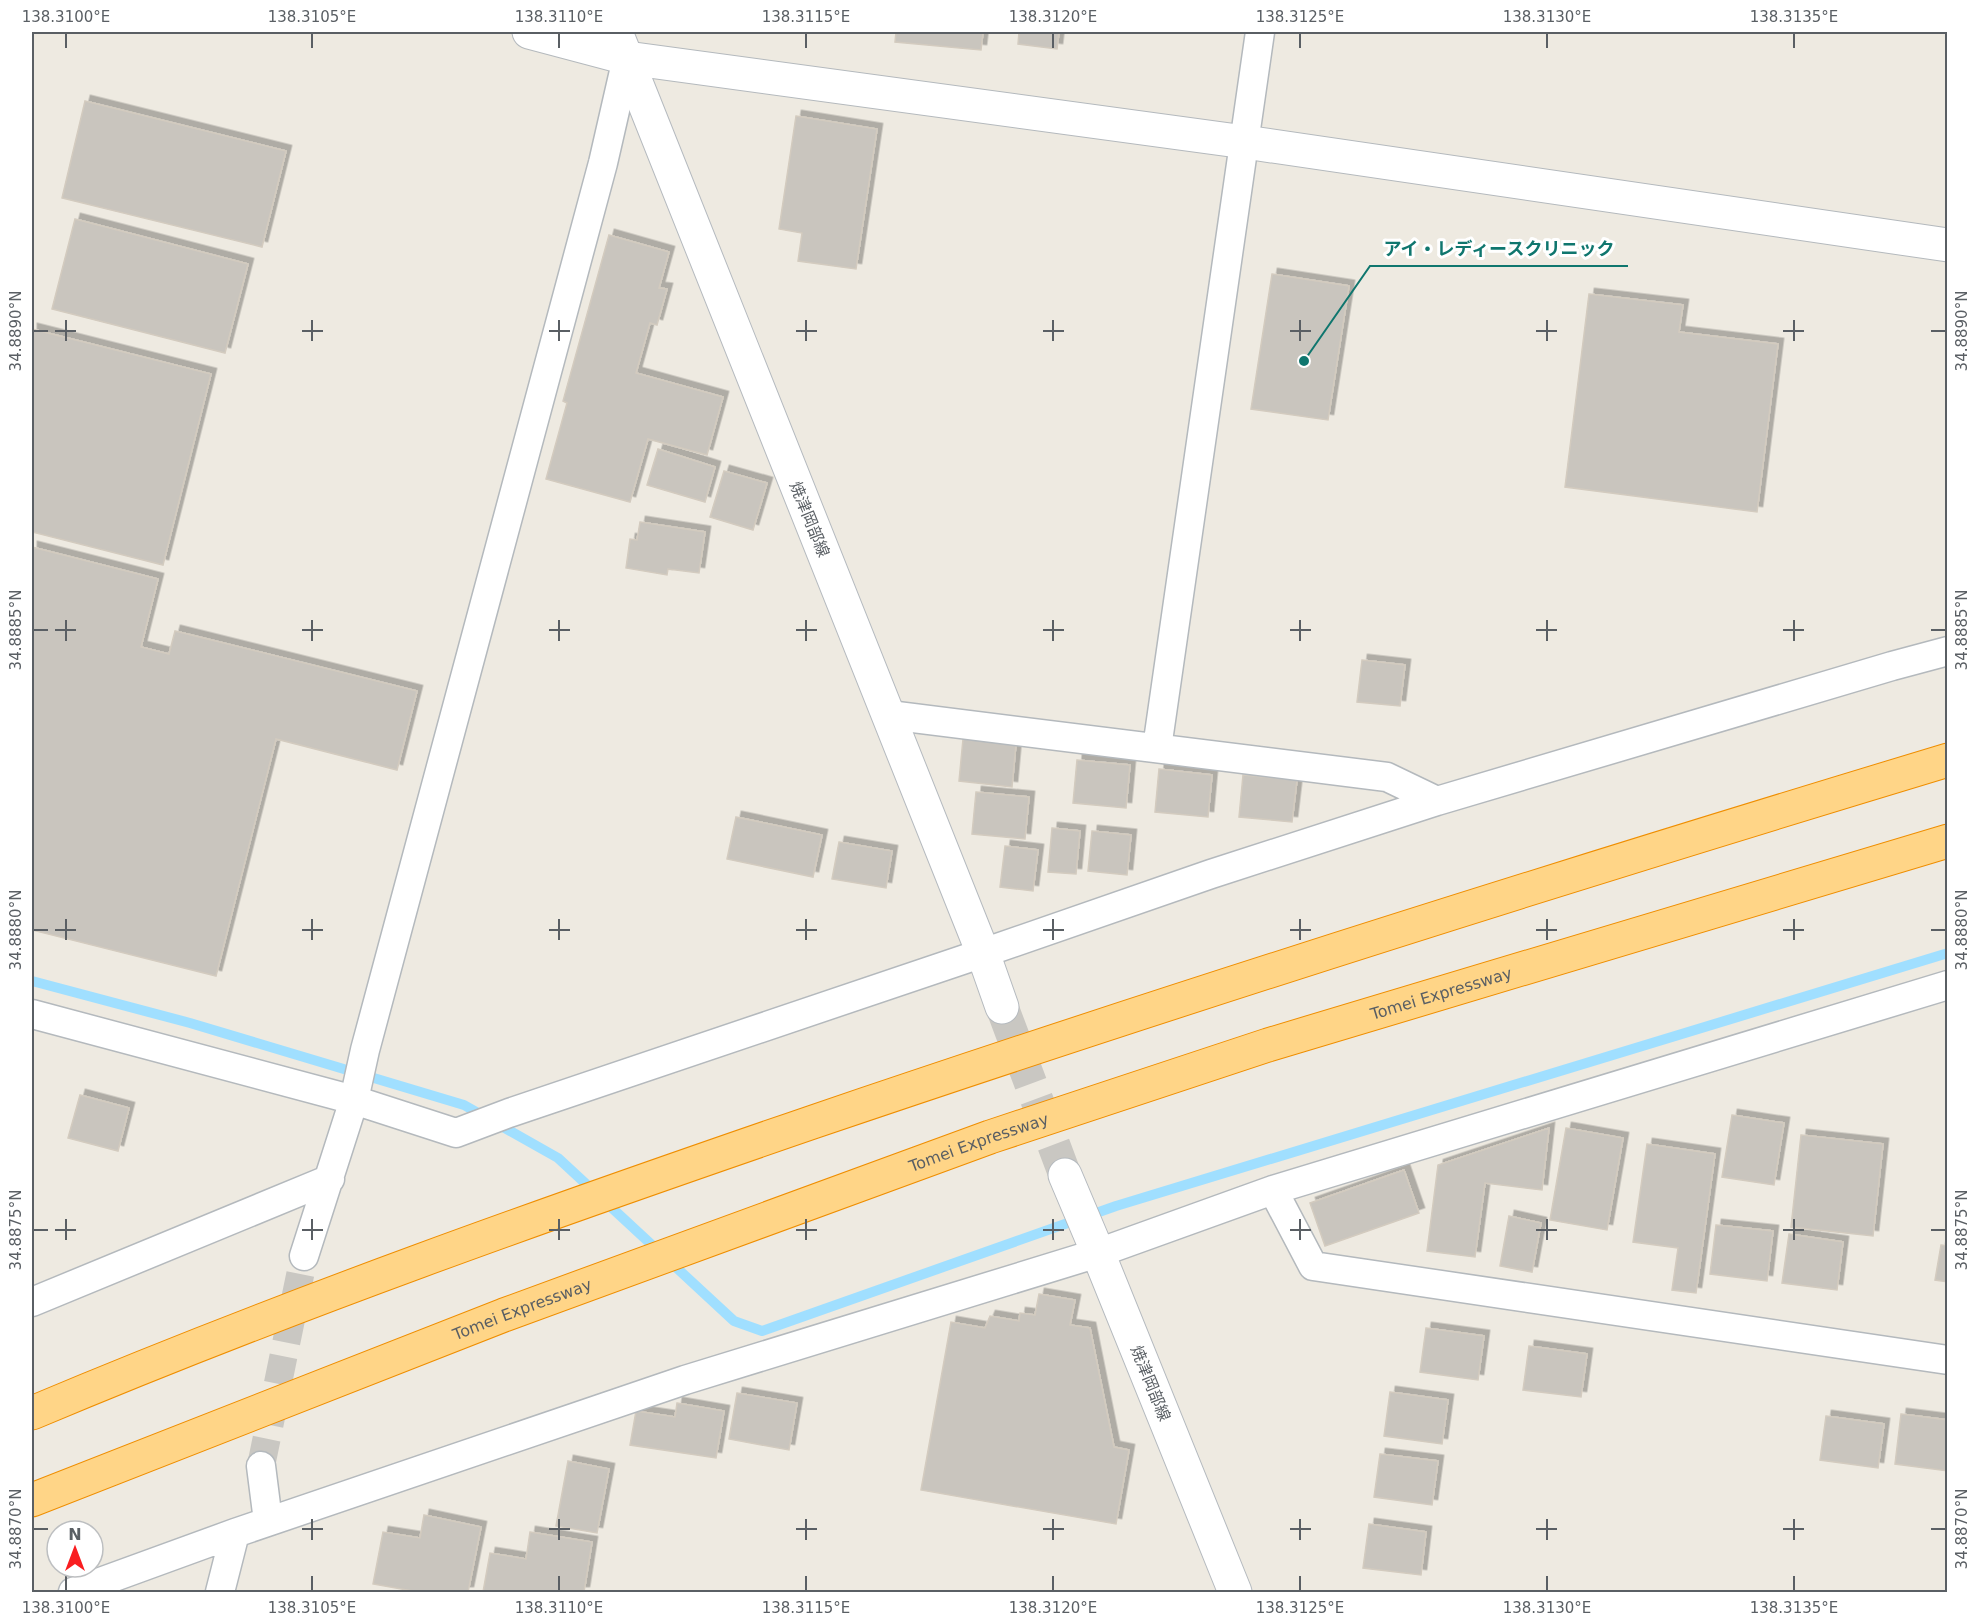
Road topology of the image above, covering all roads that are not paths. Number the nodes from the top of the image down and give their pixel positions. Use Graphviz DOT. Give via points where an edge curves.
graph roads {
  1 [pos="529,32"];
  2 [pos="1260,32"];
  3 [pos="622,45"];
  4 [pos="1245,142"];
  5 [pos="1947,245"];
  6 [pos="1947,651"];
  7 [pos="889,715"];
  8 [pos="1157,748"];
  9 [pos="1947,760"];
  10 [pos="1437,801"];
  11 [pos="1947,841"];
  12 [pos="983,953"];
  13 [pos="1947,985"];
  14 [pos="1002,1007"];
  15 [pos="32,1014"];
  16 [pos="354,1100"];
  17 [pos="1065,1175"];
  18 [pos="330,1179"];
  19 [pos="1273,1190"];
  20 [pos="1098,1253"];
  21 [pos="304,1256"];
  22 [pos="32,1302"];
  23 [pos="1947,1360"];
  24 [pos="32,1413"];
  25 [pos="261,1466"];
  26 [pos="32,1500"];
  27 [pos="268,1521"];
  28 [pos="235,1533"];
  29 [pos="73,1593"];
  30 [pos="220,1593"];
  31 [pos="1235,1593"];
  1 -- 3 [label="main road"];
  2 -- 4 [label="street"];
  3 -- 4 [label="main road"];
  3 -- 7 [label="main road, 焼津岡部線"];
  3 -- 16 [label="street" via="603,163"];
  4 -- 5 [label="main road"];
  4 -- 8 [label="street"];
  6 -- 10 [label="street"];
  7 -- 8 [label="street"];
  7 -- 12 [label="main road, 焼津岡部線"];
  8 -- 10 [label="street" via="1387,777"];
  9 -- 24 [label="highway" via="1587,869 948,1076 329,1295"];
  10 -- 12 [label="street"];
  11 -- 26 [label="highway, Tomei Expressway" via="1268,1045 990,1137 504,1315"];
  12 -- 14 [label="main road, 焼津岡部線"];
  12 -- 16 [label="street" via="456,1133"];
  13 -- 19 [label="street"];
  15 -- 16 [label="street"];
  16 -- 18 [label="street"];
  17 -- 20 [label="main road, 焼津岡部線"];
  18 -- 21 [label="street"];
  18 -- 22 [label="street"];
  19 -- 20 [label="street"];
  19 -- 23 [label="street" via="1313,1266"];
  20 -- 27 [label="street" via="685,1380"];
  20 -- 31 [label="main road, 焼津岡部線"];
  25 -- 27 [label="street"];
  27 -- 28 [label="street"];
  28 -- 29 [label="street"];
  28 -- 30 [label="street"];
}
